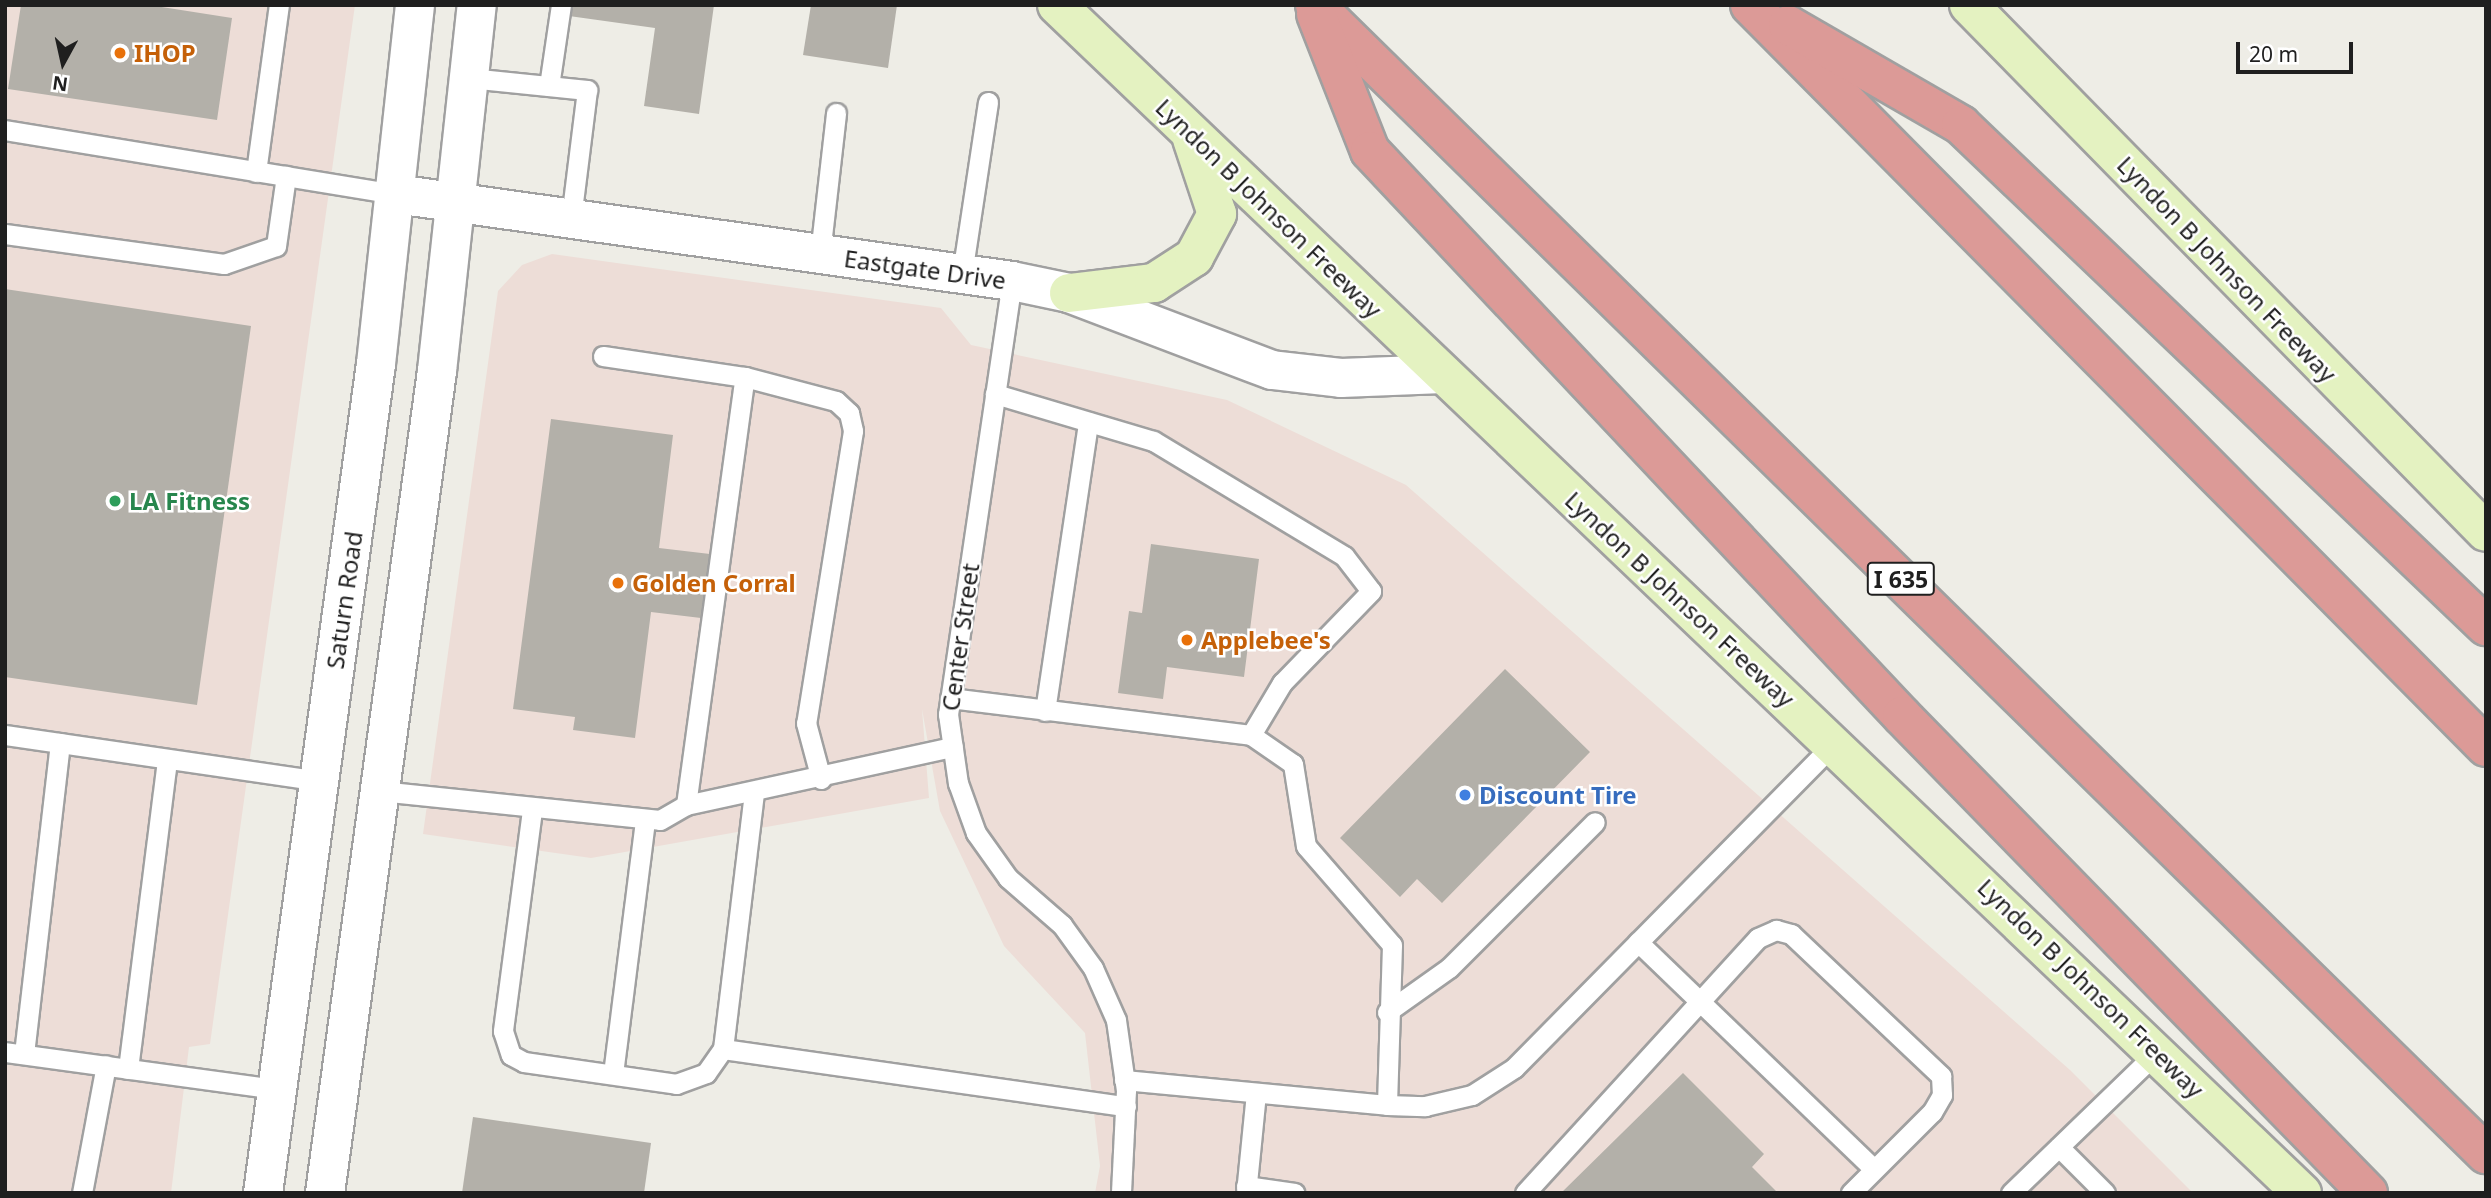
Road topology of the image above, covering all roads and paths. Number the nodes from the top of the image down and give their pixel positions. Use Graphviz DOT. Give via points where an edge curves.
graph roads {
  1 [pos="279,5"];
  2 [pos="415,5"];
  3 [pos="477,5"];
  4 [pos="561,5"];
  5 [pos="1057,5"];
  6 [pos="1314,5"];
  7 [pos="1752,5"];
  8 [pos="1969,5"];
  9 [pos="469,78"];
  10 [pos="549,86"];
  11 [pos="988,102"];
  12 [pos="836,113"];
  13 [pos="5,130"];
  14 [pos="1190,134"];
  15 [pos="256,172"];
  16 [pos="286,176"];
  17 [pos="396,194"];
  18 [pos="456,202"];
  19 [pos="571,218"];
  20 [pos="5,234"];
  21 [pos="820,254"];
  22 [pos="962,274"];
  23 [pos="1012,281"];
  24 [pos="1069,293"];
  25 [pos="603,356"];
  26 [pos="1443,374"];
  27 [pos="745,377"];
  28 [pos="995,394"];
  29 [pos="1088,422"];
  30 [pos="2486,532"];
  31 [pos="2486,626"];
  32 [pos="950,698"];
  33 [pos="1045,711"];
  34 [pos="5,735"];
  35 [pos="1251,735"];
  36 [pos="60,743"];
  37 [pos="1833,745"];
  38 [pos="953,747"];
  39 [pos="2486,747"];
  40 [pos="167,759"];
  41 [pos="821,779"];
  42 [pos="320,781"];
  43 [pos="380,791"];
  44 [pos="754,793"];
  45 [pos="686,805"];
  46 [pos="532,810"];
  47 [pos="645,818"];
  48 [pos="1595,822"];
  49 [pos="1638,942"];
  50 [pos="1699,1003"];
  51 [pos="1387,1012"];
  52 [pos="723,1049"];
  53 [pos="2159,1050"];
  54 [pos="15,1053"];
  55 [pos="106,1065"];
  56 [pos="128,1069"];
  57 [pos="613,1074"];
  58 [pos="1124,1080"];
  59 [pos="274,1089"];
  60 [pos="1256,1093"];
  61 [pos="1387,1105"];
  62 [pos="1126,1106"];
  63 [pos="2059,1146"];
  64 [pos="2486,1154"];
  65 [pos="1874,1170"];
  66 [pos="1246,1190"];
  67 [pos="82,1193"];
  68 [pos="263,1193"];
  69 [pos="325,1193"];
  70 [pos="1121,1193"];
  71 [pos="1295,1193"];
  72 [pos="1525,1193"];
  73 [pos="1851,1193"];
  74 [pos="2011,1193"];
  75 [pos="2105,1193"];
  76 [pos="2302,1193"];
  77 [pos="2368,1193"];
  1 -- 15 [label="lane"];
  2 -- 17 [label="street, Saturn Road"];
  3 -- 9 [label="street"];
  4 -- 10 [label="lane"];
  5 -- 14 [label="main road, Lyndon B Johnson Freeway"];
  6 -- 64 [label="highway, I 635"];
  6 -- 77 [label="highway" via="1370,151 1902,716"];
  7 -- 31 [label="highway" via="1961,125"];
  7 -- 39 [label="highway"];
  8 -- 30 [label="main road, Lyndon B Johnson Freeway"];
  9 -- 10 [label="lane"];
  9 -- 18 [label="street"];
  10 -- 19 [label="lane" via="587,90"];
  11 -- 22 [label="lane"];
  12 -- 21 [label="lane"];
  13 -- 15 [label="lane"];
  14 -- 24 [label="main road" via="1217,214 1194,257 1154,283"];
  14 -- 26 [label="main road, Lyndon B Johnson Freeway"];
  15 -- 16 [label="lane"];
  16 -- 17 [label="lane"];
  16 -- 20 [label="lane" via="276,246 224,264"];
  17 -- 18 [label="street, Eastgate Drive"];
  17 -- 42 [label="street, Saturn Road"];
  18 -- 19 [label="street, Eastgate Drive"];
  18 -- 43 [label="street"];
  19 -- 21 [label="street, Eastgate Drive"];
  21 -- 22 [label="street, Eastgate Drive"];
  22 -- 23 [label="street, Eastgate Drive"];
  23 -- 24 [label="street, Eastgate Drive"];
  23 -- 28 [label="lane, Center Street"];
  24 -- 26 [label="street, Eastgate Drive" via="1272,370 1341,378"];
  25 -- 27 [label="lane"];
  26 -- 37 [label="main road, Lyndon B Johnson Freeway"];
  27 -- 41 [label="lane" via="836,401 849,413 853,431 806,723"];
  27 -- 45 [label="lane"];
  28 -- 29 [label="lane"];
  28 -- 32 [label="lane, Center Street"];
  29 -- 33 [label="lane"];
  29 -- 35 [label="lane" via="1153,441 1343,556 1371,592 1282,683"];
  32 -- 33 [label="lane"];
  32 -- 38 [label="lane, Center Street"];
  33 -- 35 [label="lane"];
  34 -- 36 [label="lane"];
  35 -- 51 [label="lane" via="1293,764 1306,846 1392,945"];
  36 -- 40 [label="lane"];
  36 -- 54 [label="lane"];
  37 -- 49 [label="lane"];
  37 -- 53 [label="main road, Lyndon B Johnson Freeway"];
  38 -- 41 [label="lane"];
  38 -- 58 [label="lane, Center Street" via="976,833 1009,878 1062,925 1093,968 1116,1020"];
  40 -- 42 [label="lane"];
  40 -- 56 [label="lane"];
  41 -- 44 [label="lane"];
  42 -- 43 [label="street"];
  42 -- 59 [label="street, Saturn Road"];
  43 -- 46 [label="lane"];
  43 -- 69 [label="street"];
  44 -- 45 [label="lane"];
  44 -- 52 [label="lane"];
  45 -- 47 [label="lane" via="660,820"];
  46 -- 47 [label="lane"];
  46 -- 57 [label="lane" via="505,1044 524,1062"];
  47 -- 57 [label="lane"];
  48 -- 51 [label="lane" via="1449,968"];
  49 -- 50 [label="lane"];
  49 -- 61 [label="lane" via="1514,1068 1472,1095 1426,1106"];
  50 -- 65 [label="lane"];
  50 -- 65 [label="lane" via="1758,938 1776,930 1791,934 1941,1076 1942,1095"];
  50 -- 72 [label="lane"];
  51 -- 61 [label="lane"];
  52 -- 57 [label="lane" via="690,1081"];
  52 -- 62 [label="lane"];
  53 -- 63 [label="lane"];
  53 -- 76 [label="main road, Lyndon B Johnson Freeway"];
  54 -- 55 [label="lane"];
  55 -- 56 [label="lane"];
  55 -- 67 [label="lane"];
  56 -- 59 [label="lane"];
  58 -- 60 [label="lane"];
  58 -- 62 [label="lane, Center Street"];
  59 -- 68 [label="street, Saturn Road"];
  60 -- 61 [label="lane"];
  60 -- 66 [label="lane"];
  62 -- 70 [label="lane, Center Street"];
  63 -- 74 [label="lane"];
  63 -- 75 [label="lane"];
  65 -- 73 [label="lane"];
  66 -- 71 [label="lane"];
}
